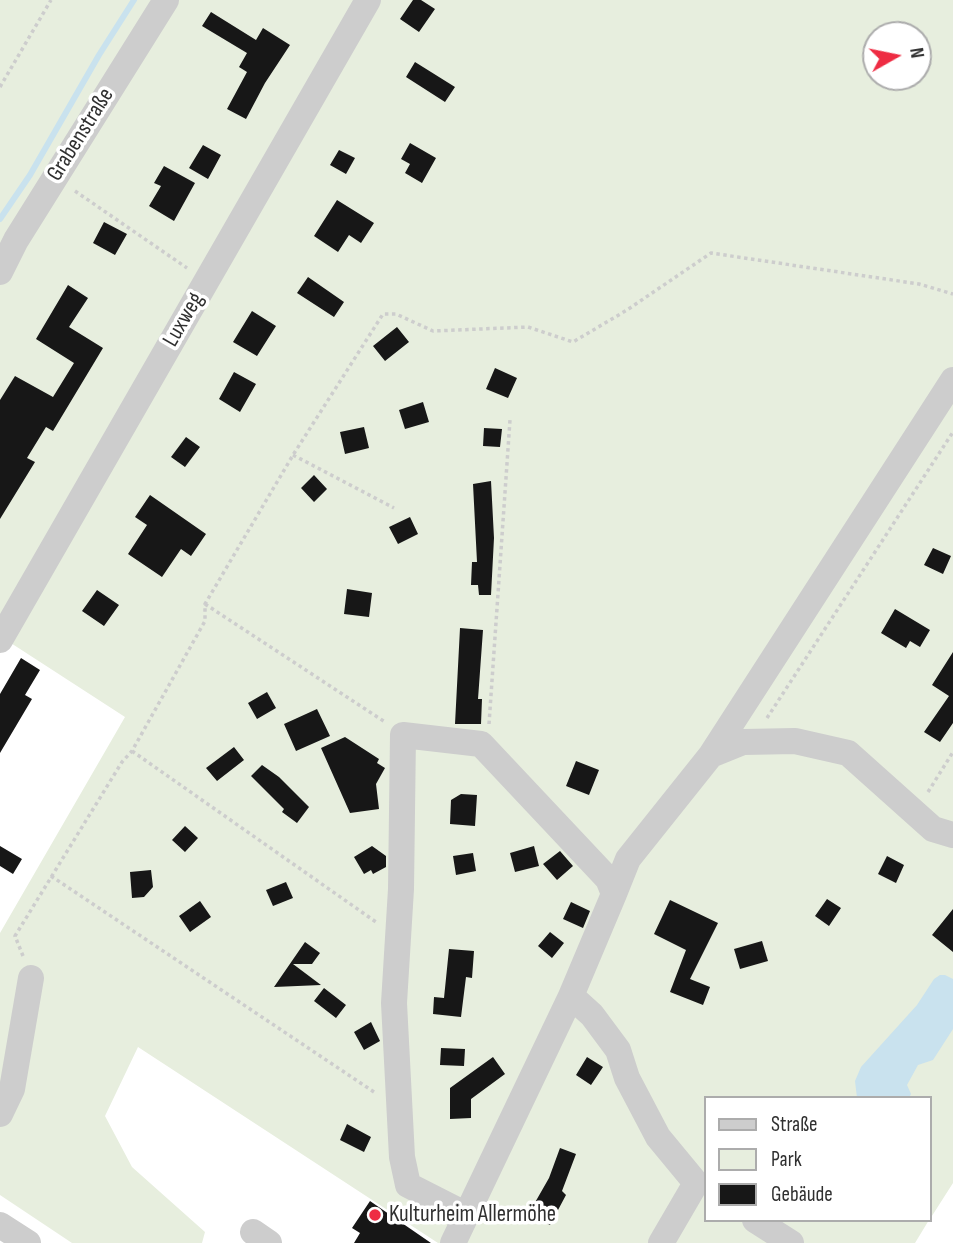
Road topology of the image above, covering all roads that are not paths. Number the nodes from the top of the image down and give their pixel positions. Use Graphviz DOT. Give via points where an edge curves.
graph roads {
  1 [pos="166,0"];
  2 [pos="368,0"];
  3 [pos="0,272"];
  4 [pos="953,380"];
  5 [pos="0,640"];
  6 [pos="711,755"];
  7 [pos="953,835"];
  8 [pos="614,894"];
  9 [pos="30,978"];
  10 [pos="571,996"];
  11 [pos="0,1114"];
  12 [pos="701,1186"];
  13 [pos="466,1214"];
  14 [pos="758,1222"];
  15 [pos="453,1243"];
  16 [pos="661,1243"];
  17 [pos="792,1243"];
  1 -- 3 [label="street, Grabenstraße"];
  2 -- 5 [label="street, Luxweg"];
  4 -- 6 [label="street"];
  6 -- 7 [label="street" via="743,743 795,741 848,753 933,829"];
  6 -- 8 [label="street" via="628,859"];
  8 -- 10 [label="street"];
  8 -- 13 [label="street" via="608,879 481,744 403,735 394,1003 402,1157 408,1185"];
  9 -- 11 [label="street" via="12,1090"];
  10 -- 12 [label="street" via="592,1015 618,1051 658,1137"];
  10 -- 13 [label="street"];
  12 -- 16 [label="street"];
  13 -- 15 [label="street"];
  14 -- 17 [label="street"];
}
